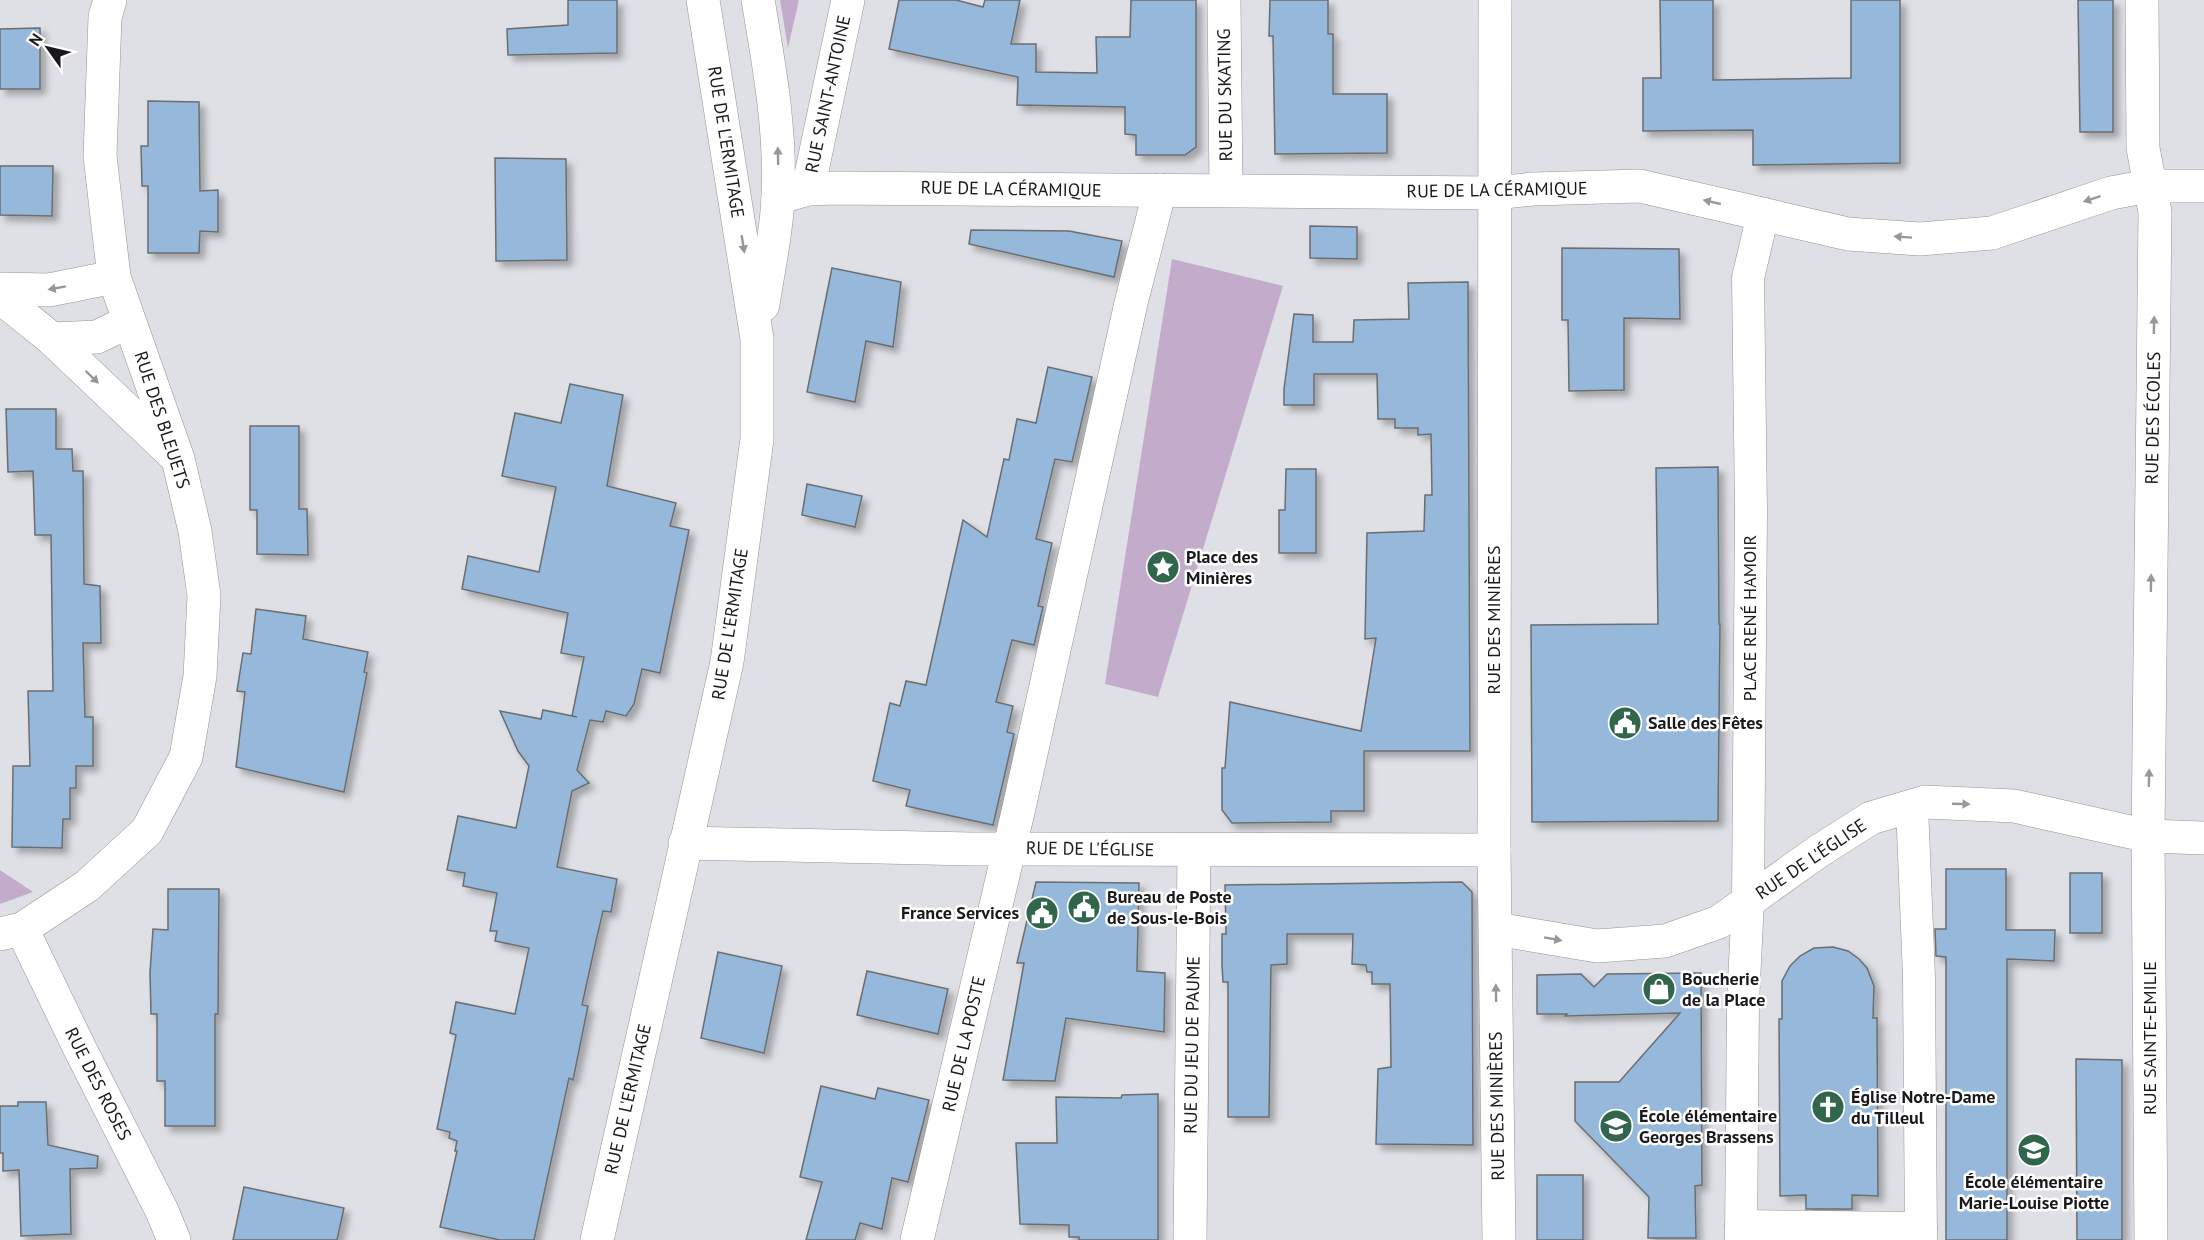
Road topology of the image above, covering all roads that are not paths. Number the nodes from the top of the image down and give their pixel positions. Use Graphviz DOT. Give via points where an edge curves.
graph roads {
  1 [pos="110,0"];
  2 [pos="703,0"];
  3 [pos="759,0"];
  4 [pos="848,0"];
  5 [pos="1224,0"];
  6 [pos="1495,0"];
  7 [pos="2142,0"];
  8 [pos="2149,186"];
  9 [pos="2204,186"];
  10 [pos="1160,190"];
  11 [pos="1226,190"];
  12 [pos="793,193"];
  13 [pos="1495,194"];
  14 [pos="1763,214"];
  15 [pos="114,277"];
  16 [pos="0,289"];
  17 [pos="0,297"];
  18 [pos="128,322"];
  19 [pos="52,339"];
  20 [pos="758,339"];
  21 [pos="178,459"];
  22 [pos="1912,806"];
  23 [pos="2148,836"];
  24 [pos="2204,838"];
  25 [pos="685,843"];
  26 [pos="1010,848"];
  27 [pos="1194,850"];
  28 [pos="1494,850"];
  29 [pos="1748,901"];
  30 [pos="1496,929"];
  31 [pos="11,932"];
  32 [pos="168,1226"];
  33 [pos="1741,1233"];
  34 [pos="1921,1234"];
  35 [pos="597,1240"];
  36 [pos="917,1240"];
  37 [pos="1190,1240"];
  38 [pos="1498,1240"];
  39 [pos="2151,1240"];
  1 -- 15 [label="street, RUE DES BLEUETS" via="105,27 100,156"];
  2 -- 20 [label="street, RUE DE L'ERMITAGE, one-way"];
  12 -- 3 [label="street, one-way" via="779,155 775,98"];
  4 -- 12 [label="street, RUE SAINT-ANTOINE"];
  5 -- 11 [label="street, RUE DU SKATING"];
  6 -- 13 [label="street, RUE DES MINIÈRES"];
  7 -- 8 [label="street, RUE DES ÉCOLES" via="2143,148"];
  8 -- 9 [label="street, RUE DE LA CÉRAMIQUE"];
  8 -- 14 [label="street, RUE DE LA CÉRAMIQUE, one-way" via="2111,193 1992,233 1920,238 1848,234"];
  23 -- 8 [label="street, RUE DES ÉCOLES, one-way" via="2155,212"];
  10 -- 11 [label="street, RUE DE LA CÉRAMIQUE"];
  10 -- 12 [label="street, RUE DE LA CÉRAMIQUE"];
  10 -- 26 [label="street, RUE DE LA POSTE" via="1131,303"];
  11 -- 13 [label="street, RUE DE LA CÉRAMIQUE"];
  12 -- 20 [label="street"];
  14 -- 13 [label="street, RUE DE LA CÉRAMIQUE, one-way" via="1641,186"];
  13 -- 28 [label="street, RUE DES MINIÈRES"];
  14 -- 29 [label="street, PLACE RENÉ HAMOIR" via="1748,278"];
  15 -- 16 [label="street, one-way" via="49,290"];
  15 -- 18 [label="street, RUE DES BLEUETS"];
  17 -- 19 [label="street"];
  18 -- 19 [label="street" via="97,337"];
  18 -- 21 [label="street, RUE DES BLEUETS"];
  19 -- 21 [label="street, one-way"];
  20 -- 25 [label="street, RUE DE L'ERMITAGE" via="757,439 727,662"];
  21 -- 31 [label="street, RUE DES BLEUETS" via="195,531 204,596 200,676 186,757 147,831 87,886"];
  22 -- 23 [label="street, RUE DE L'ÉGLISE, one-way" via="1925,802 2014,806"];
  22 -- 29 [label="street, RUE DE L'ÉGLISE" via="1871,818"];
  22 -- 34 [label="street" via="1919,977"];
  23 -- 24 [label="street, RUE DE L'ÉGLISE"];
  23 -- 39 [label="street, RUE SAINTE-EMILIE"];
  25 -- 26 [label="street, RUE DE L'ÉGLISE"];
  25 -- 35 [label="street, RUE DE L'ERMITAGE"];
  26 -- 27 [label="street, RUE DE L'ÉGLISE"];
  26 -- 36 [label="street, RUE DE LA POSTE"];
  27 -- 28 [label="street, RUE DE L'ÉGLISE"];
  27 -- 37 [label="street, RUE DU JEU DE PAUME"];
  28 -- 30 [label="street, RUE DES MINIÈRES"];
  30 -- 29 [label="street, RUE DE L'ÉGLISE, one-way" via="1597,946 1665,941 1719,922"];
  29 -- 33 [label="street, PLACE RENÉ HAMOIR"];
  38 -- 30 [label="street, RUE DES MINIÈRES, one-way"];
  31 -- 32 [label="street, RUE DES ROSES" via="80,1049"];
  33 -- 34 [label="street"];
}
